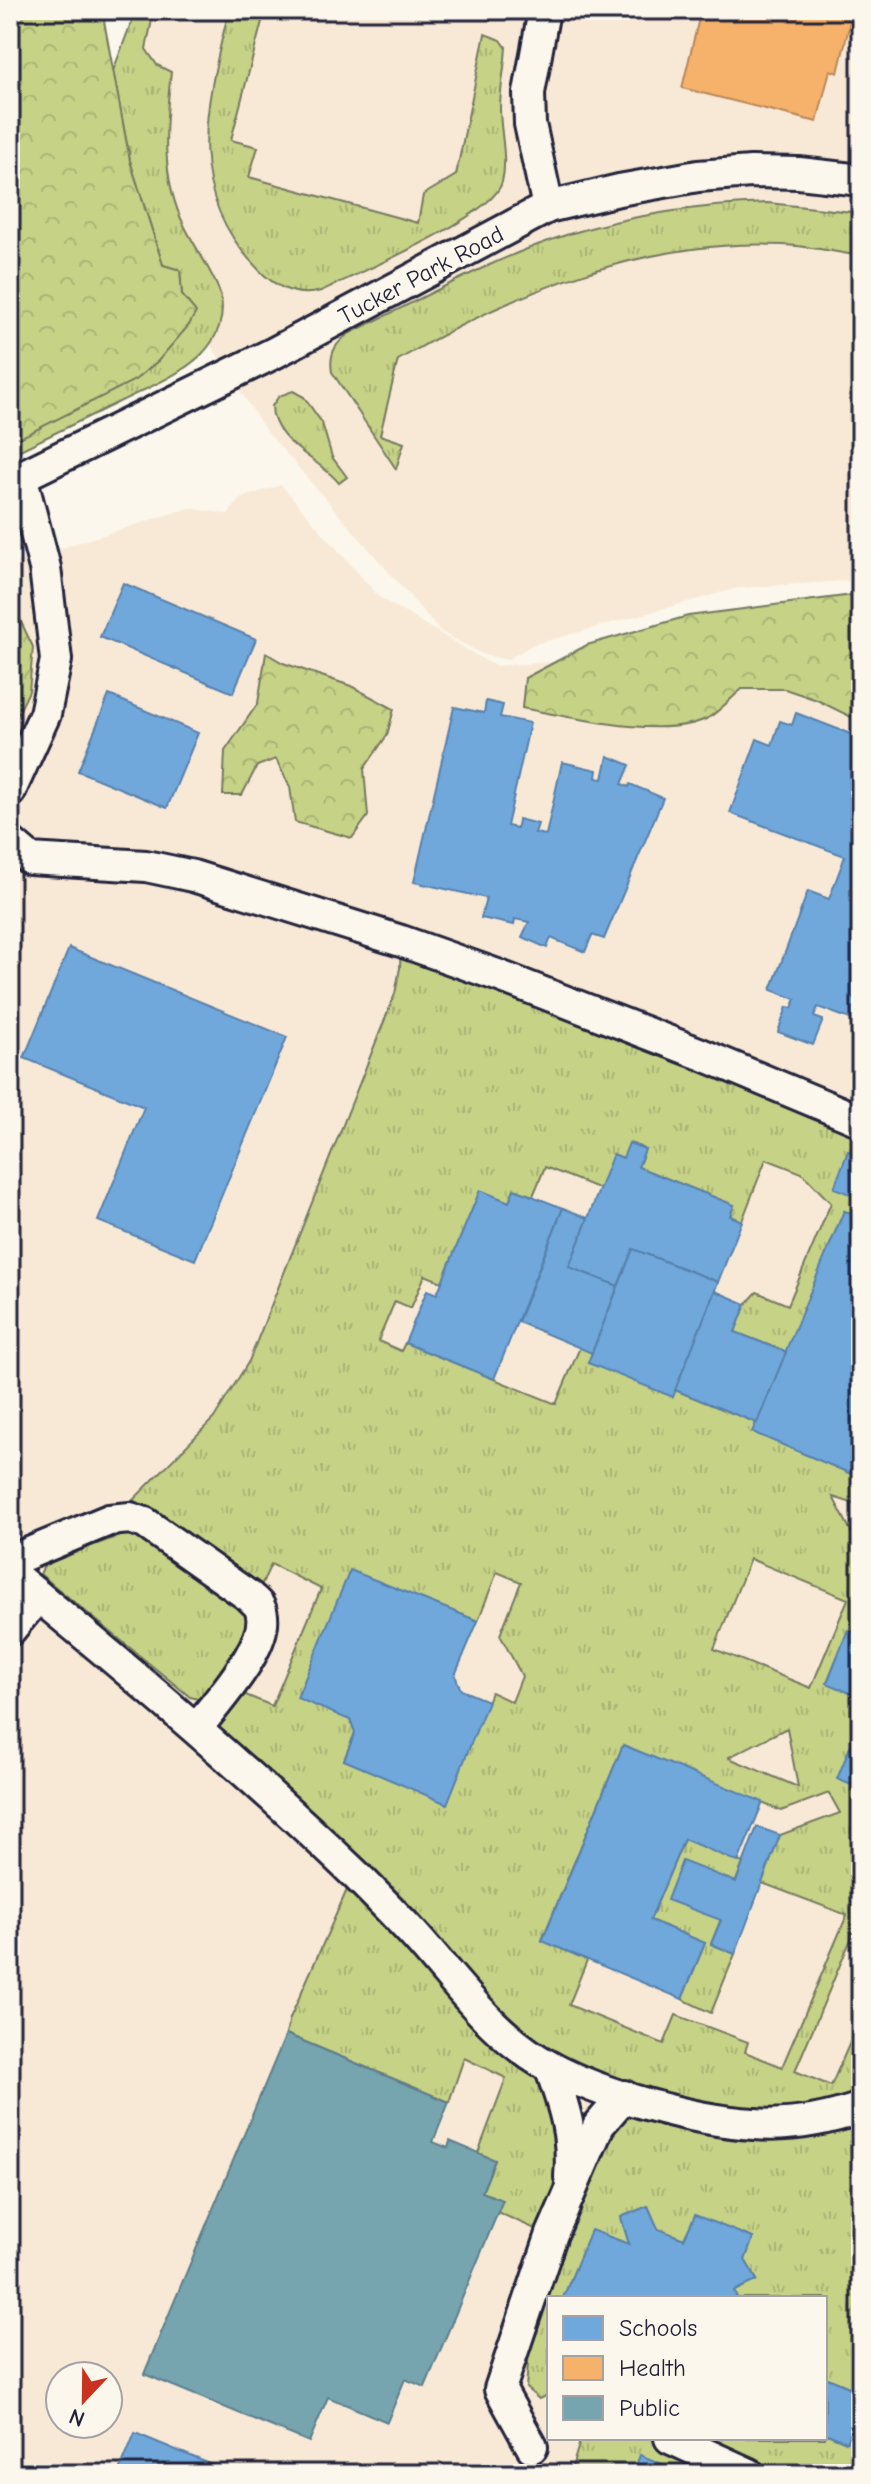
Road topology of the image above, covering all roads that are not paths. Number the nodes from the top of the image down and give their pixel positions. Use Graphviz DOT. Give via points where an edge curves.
graph roads {
  1 [pos="544,10"];
  2 [pos="861,180"];
  3 [pos="548,207"];
  4 [pos="15,479"];
  5 [pos="10,791"];
  6 [pos="10,842"];
  7 [pos="861,1121"];
  8 [pos="10,1561"];
  9 [pos="10,1573"];
  10 [pos="38,1596"];
  11 [pos="10,1630"];
  12 [pos="197,1728"];
  13 [pos="550,2067"];
  14 [pos="624,2096"];
  15 [pos="861,2108"];
  16 [pos="569,2195"];
  17 [pos="674,2440"];
  18 [pos="535,2453"];
  19 [pos="749,2474"];
  1 -- 3 [label="street" via="529,93 530,124"];
  2 -- 3 [label="street, Tucker Park Road" via="799,173 698,176"];
  3 -- 4 [label="street, Tucker Park Road" via="274,353"];
  4 -- 5 [label="street" via="45,568 56,660 45,714"];
  6 -- 7 [label="street" via="30,859 146,866 193,876 401,941"];
  8 -- 12 [label="street" via="109,1520 130,1518 145,1523 250,1597 259,1607 259,1641"];
  9 -- 10 [label="street"];
  10 -- 11 [label="street"];
  10 -- 12 [label="street"];
  12 -- 13 [label="street" via="381,1901 477,2010"];
  13 -- 14 [label="street"];
  13 -- 16 [label="street" via="569,2121"];
  14 -- 15 [label="street" via="755,2124 825,2120"];
  14 -- 16 [label="street" via="599,2125"];
  16 -- 18 [label="street" via="500,2389"];
  17 -- 19 [label="street"];
}
